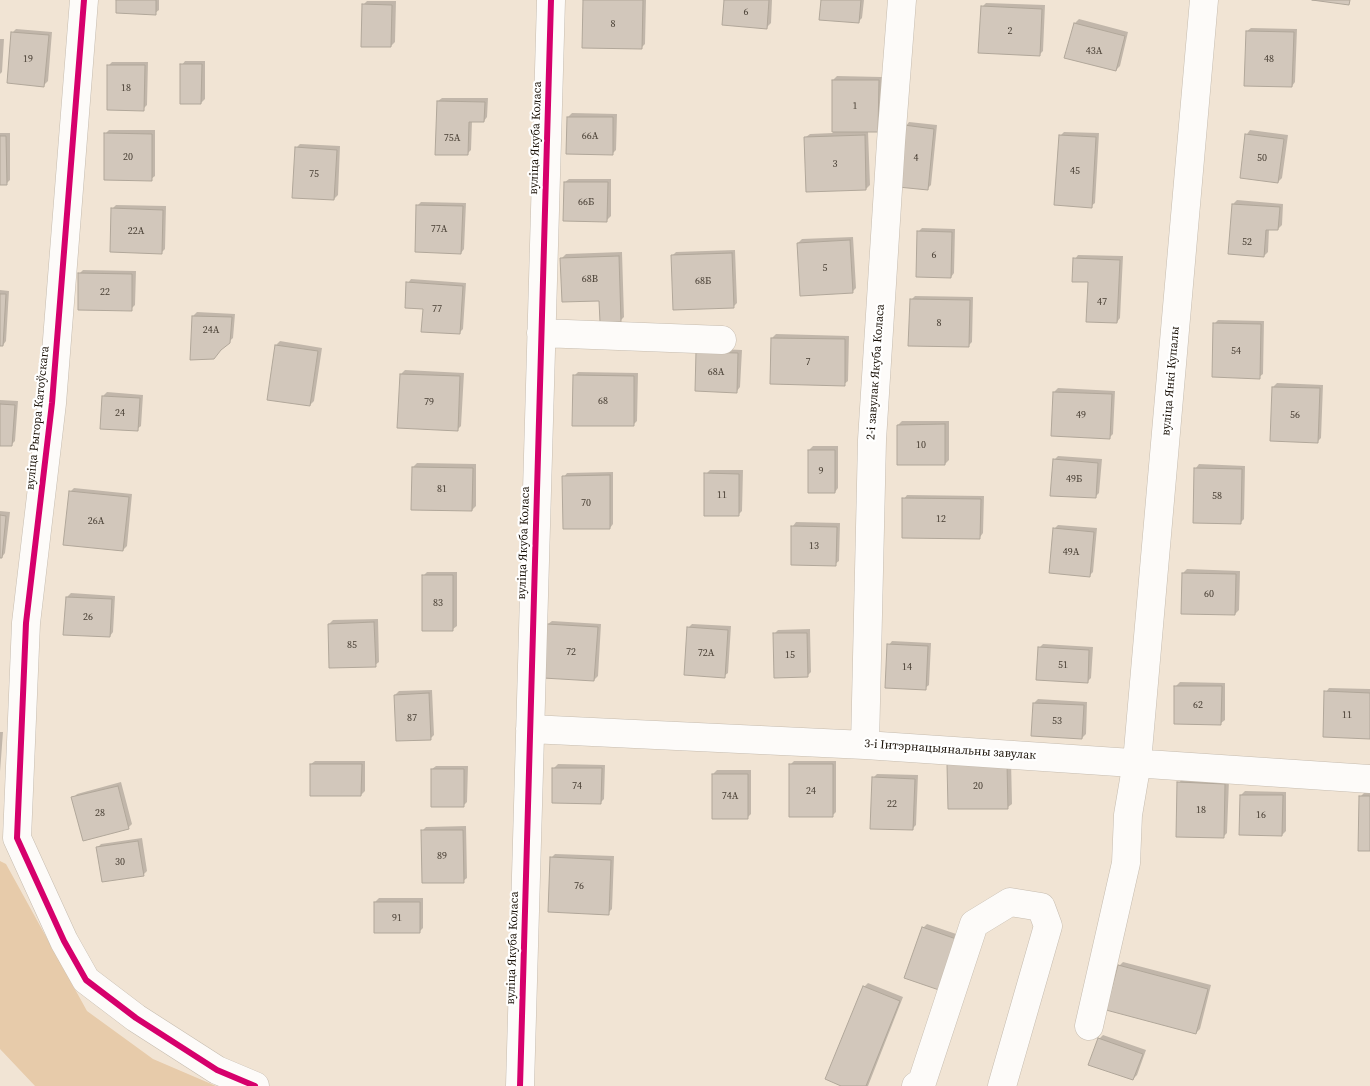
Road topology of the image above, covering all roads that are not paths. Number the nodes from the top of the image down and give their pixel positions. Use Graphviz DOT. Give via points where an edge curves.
graph roads {
  1 [pos="84,0"];
  2 [pos="551,0"];
  3 [pos="902,0"];
  4 [pos="1204,0"];
  5 [pos="541,333"];
  6 [pos="722,340"];
  7 [pos="530,729"];
  8 [pos="865,744"];
  9 [pos="1137,762"];
  10 [pos="1370,779"];
  11 [pos="8,835"];
  12 [pos="1089,1026"];
  13 [pos="255,1086"];
  14 [pos="520,1086"];
  15 [pos="916,1086"];
  16 [pos="1002,1086"];
  1 -- 11 [label="street, вуліца Рыгора Катоўскага" via="52,403 26,623"];
  2 -- 5 [label="street, вуліца Якуба Коласа"];
  3 -- 8 [label="street, 2-і завулак Якуба Коласа" via="872,440"];
  4 -- 9 [label="street, вуліца Янкі Купалы"];
  5 -- 6 [label="street"];
  5 -- 7 [label="street, вуліца Якуба Коласа"];
  7 -- 8 [label="street, 3-і Інтэрнацыянальны завулак"];
  7 -- 14 [label="street, вуліца Якуба Коласа"];
  8 -- 9 [label="street, 3-і Інтэрнацыянальны завулак"];
  9 -- 10 [label="street, 3-і Інтэрнацыянальны завулак"];
  9 -- 12 [label="street, вуліца Янкі Купалы" via="1128,815 1126,863"];
  11 -- 13 [label="street" via="86,980 136,1018 217,1070"];
  15 -- 16 [label="street" via="922,1082 974,924 1010,902 1041,907 1048,926"];
}
